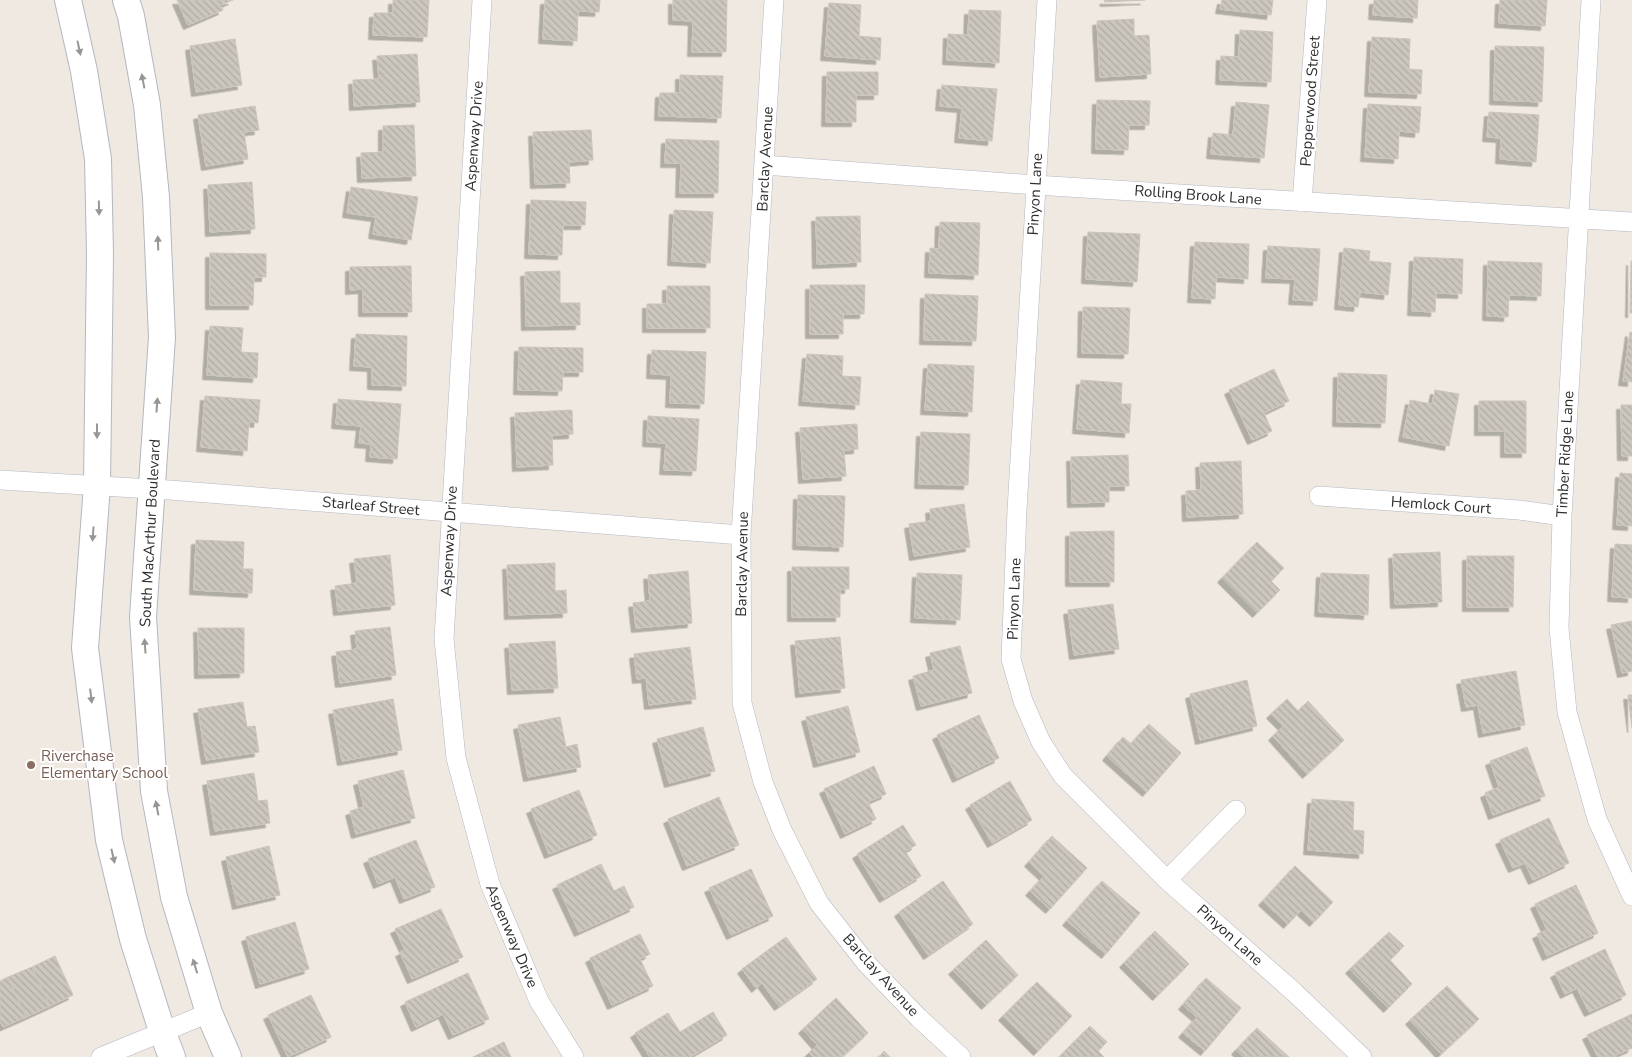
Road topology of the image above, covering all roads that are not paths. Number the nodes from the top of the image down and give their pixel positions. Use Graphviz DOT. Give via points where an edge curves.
graph roads {
  1 [pos="68,0"];
  2 [pos="126,0"];
  3 [pos="482,0"];
  4 [pos="774,0"];
  5 [pos="1047,0"];
  6 [pos="1317,0"];
  7 [pos="1591,0"];
  8 [pos="764,165"];
  9 [pos="1035,185"];
  10 [pos="1302,202"];
  11 [pos="1577,219"];
  12 [pos="1632,222"];
  13 [pos="0,480"];
  14 [pos="97,485"];
  15 [pos="152,489"];
  16 [pos="1319,496"];
  17 [pos="450,512"];
  18 [pos="1562,516"];
  19 [pos="741,535"];
  20 [pos="1236,810"];
  21 [pos="1167,880"];
  22 [pos="1632,896"];
  23 [pos="209,1013"];
  24 [pos="162,1031"];
  25 [pos="101,1057"];
  26 [pos="172,1057"];
  27 [pos="228,1057"];
  28 [pos="574,1057"];
  29 [pos="961,1057"];
  30 [pos="1362,1057"];
  1 -- 14 [label="main road, one-way" via="84,71 98,159"];
  15 -- 2 [label="main road, South MacArthur Boulevard, one-way" via="162,337 156,198 147,105"];
  3 -- 17 [label="street, Aspenway Drive"];
  4 -- 8 [label="street, Barclay Avenue"];
  5 -- 9 [label="street, Pinyon Lane"];
  6 -- 10 [label="street, Pepperwood Street"];
  7 -- 11 [label="street, Timber Ridge Lane"];
  8 -- 9 [label="street, Rolling Brook Lane"];
  8 -- 19 [label="street, Barclay Avenue"];
  9 -- 10 [label="street, Rolling Brook Lane"];
  9 -- 21 [label="street, Pinyon Lane" via="1012,659 1023,701 1041,742 1063,776"];
  10 -- 11 [label="street, Rolling Brook Lane"];
  11 -- 12 [label="street, Rolling Brook Lane"];
  11 -- 18 [label="street, Timber Ridge Lane"];
  13 -- 14 [label="street, Starleaf Street"];
  14 -- 15 [label="street, Starleaf Street"];
  14 -- 24 [label="main road, one-way" via="84,648 109,840 133,940"];
  15 -- 17 [label="street, Starleaf Street"];
  23 -- 15 [label="main road, South MacArthur Boulevard, one-way" via="174,897 154,792 143,616"];
  16 -- 18 [label="street, Hemlock Court"];
  17 -- 19 [label="street, Starleaf Street"];
  17 -- 28 [label="street, Aspenway Drive" via="444,639 456,758 490,884 539,1001"];
  18 -- 22 [label="street, Timber Ridge Lane" via="1559,628 1567,712 1597,819"];
  19 -- 29 [label="street, Barclay Avenue" via="742,703 763,782 782,830 819,904 866,963"];
  20 -- 21 [label="street"];
  21 -- 30 [label="street, Pinyon Lane"];
  23 -- 24 [label="street"];
  23 -- 27 [label="main road, South MacArthur Boulevard"];
  24 -- 25 [label="street"];
  24 -- 26 [label="main road"];
}
